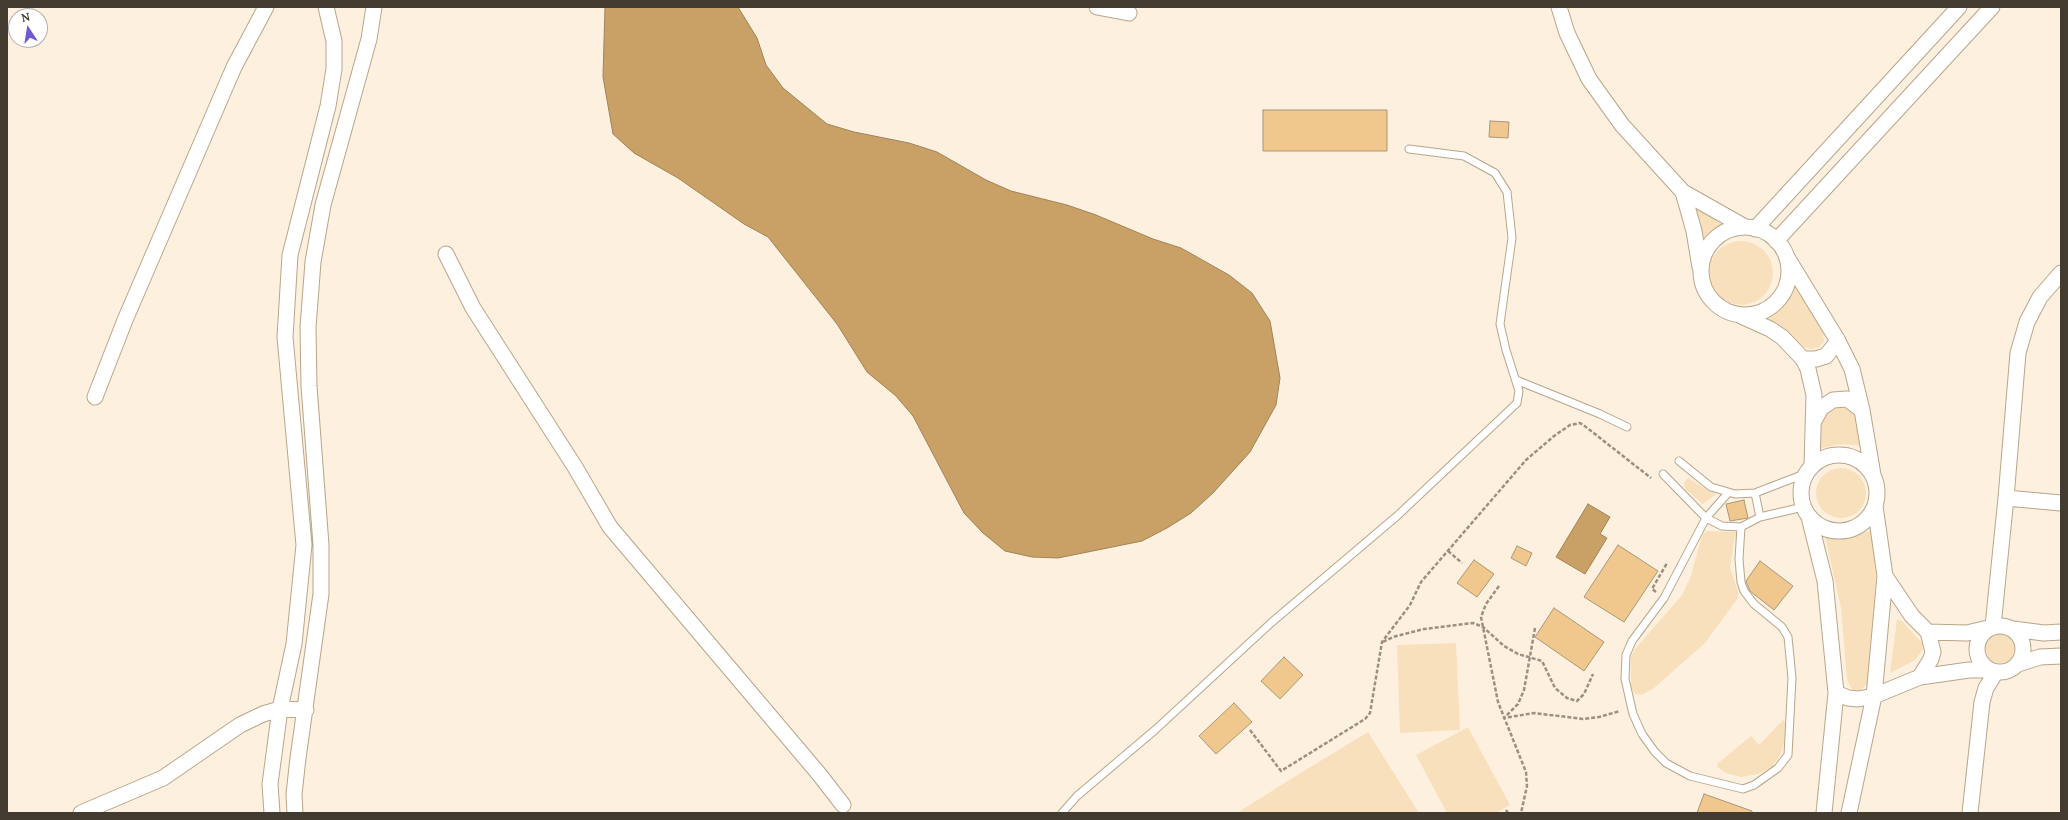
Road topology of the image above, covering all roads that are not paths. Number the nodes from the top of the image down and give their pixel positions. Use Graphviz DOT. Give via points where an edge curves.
graph roads {
  1 [pos="266,7"];
  2 [pos="326,7"];
  3 [pos="374,7"];
  4 [pos="1097,7"];
  5 [pos="1559,7"];
  6 [pos="1959,7"];
  7 [pos="1992,7"];
  8 [pos="1129,13"];
  9 [pos="1409,149"];
  10 [pos="1683,192"];
  11 [pos="1750,228"];
  12 [pos="1776,240"];
  13 [pos="446,254"];
  14 [pos="1787,256"];
  15 [pos="1700,267"];
  16 [pos="2061,273"];
  17 [pos="1736,314"];
  18 [pos="1838,341"];
  19 [pos="1803,359"];
  20 [pos="1516,380"];
  21 [pos="95,397"];
  22 [pos="1862,410"];
  23 [pos="1814,423"];
  24 [pos="1627,427"];
  25 [pos="1679,461"];
  26 [pos="1810,469"];
  27 [pos="1663,474"];
  28 [pos="1873,475"];
  29 [pos="1728,493"];
  30 [pos="1755,493"];
  31 [pos="2006,498"];
  32 [pos="2061,503"];
  33 [pos="1875,506"];
  34 [pos="1806,512"];
  35 [pos="1760,517"];
  36 [pos="1706,518"];
  37 [pos="1741,527"];
  38 [pos="1886,576"];
  39 [pos="1990,627"];
  40 [pos="2013,629"];
  41 [pos="1928,632"];
  42 [pos="2061,632"];
  43 [pos="2061,656"];
  44 [pos="2018,664"];
  45 [pos="1993,671"];
  46 [pos="1920,677"];
  47 [pos="1836,693"];
  48 [pos="1874,696"];
  49 [pos="280,709"];
  50 [pos="306,710"];
  51 [pos="846,810"];
  52 [pos="81,813"];
  53 [pos="272,813"];
  54 [pos="295,813"];
  55 [pos="1062,813"];
  56 [pos="1824,813"];
  57 [pos="1849,813"];
  58 [pos="1970,813"];
  1 -- 21 [label="street" via="234,67 125,320"];
  2 -- 49 [label="street" via="334,41 334,69 328,106 290,255 285,337 304,545 294,644"];
  3 -- 50 [label="street" via="369,39 324,205 313,262 308,327 309,386 321,545 321,594"];
  4 -- 8 [label="street"];
  5 -- 10 [label="street" via="1576,54 1603,100 1622,125"];
  6 -- 11 [label="street"];
  7 -- 12 [label="street"];
  9 -- 20 [label="lane" via="1464,156 1495,173 1507,192 1512,238 1500,324"];
  10 -- 11 [label="street"];
  10 -- 15 [label="street" via="1694,231"];
  11 -- 12 [label="street" via="1766,232"];
  11 -- 15 [label="street" via="1734,229 1715,239"];
  12 -- 14 [label="street"];
  13 -- 51 [label="street" via="473,308 610,527 819,774"];
  14 -- 17 [label="street" via="1789,277 1781,296 1774,304 1756,314"];
  14 -- 18 [label="street"];
  15 -- 17 [label="street" via="1704,289 1710,298 1726,311"];
  16 -- 31 [label="street" via="2040,297 2022,336 2018,353"];
  17 -- 19 [label="street" via="1782,337"];
  18 -- 19 [label="street" via="1826,356"];
  18 -- 22 [label="street" via="1852,369"];
  19 -- 23 [label="street" via="1814,395"];
  20 -- 24 [label="lane"];
  20 -- 55 [label="lane" via="1519,396 1517,404 1397,516 1272,622 1155,730 1077,796"];
  22 -- 23 [label="street" via="1847,399 1833,400 1820,408"];
  22 -- 28 [label="street"];
  23 -- 26 [label="street"];
  25 -- 29 [label="lane" via="1711,487"];
  26 -- 28 [label="street" via="1825,458 1840,455 1859,460"];
  26 -- 30 [label="lane"];
  26 -- 34 [label="street" via="1801,489"];
  27 -- 36 [label="lane"];
  28 -- 33 [label="street" via="1877,485"];
  29 -- 30 [label="lane"];
  29 -- 36 [label="lane"];
  30 -- 35 [label="lane"];
  31 -- 32 [label="street"];
  31 -- 39 [label="street"];
  33 -- 34 [label="street" via="1864,522 1846,530 1826,529"];
  33 -- 38 [label="street"];
  34 -- 35 [label="lane"];
  34 -- 47 [label="street" via="1825,581"];
  35 -- 37 [label="lane"];
  36 -- 37 [label="lane" via="1722,526"];
  36 -- 37 [label="lane" via="1664,598 1632,641 1626,655 1626,690 1642,734 1666,764 1690,776 1747,788 1778,768 1785,760 1790,740 1792,678 1790,644 1782,627 1754,604 1744,591 1739,572"];
  38 -- 41 [label="street" via="1912,616"];
  38 -- 48 [label="street"];
  39 -- 40 [label="street" via="2003,625"];
  39 -- 41 [label="street" via="1967,633"];
  39 -- 45 [label="street" via="1979,637 1977,650 1980,662"];
  40 -- 42 [label="street" via="2044,633"];
  40 -- 44 [label="street" via="2024,645 2023,655"];
  41 -- 46 [label="street" via="1933,652"];
  43 -- 44 [label="street" via="2040,657"];
  44 -- 45 [label="street" via="2004,672"];
  45 -- 46 [label="street" via="1969,670"];
  45 -- 58 [label="street" via="1982,702"];
  46 -- 48 [label="street"];
  47 -- 48 [label="street" via="1853,699"];
  47 -- 56 [label="street"];
  48 -- 57 [label="street"];
  49 -- 50 [label="street"];
  49 -- 52 [label="street" via="240,724 163,778"];
  49 -- 53 [label="street" via="270,784"];
  50 -- 54 [label="street" via="294,794"];
}
